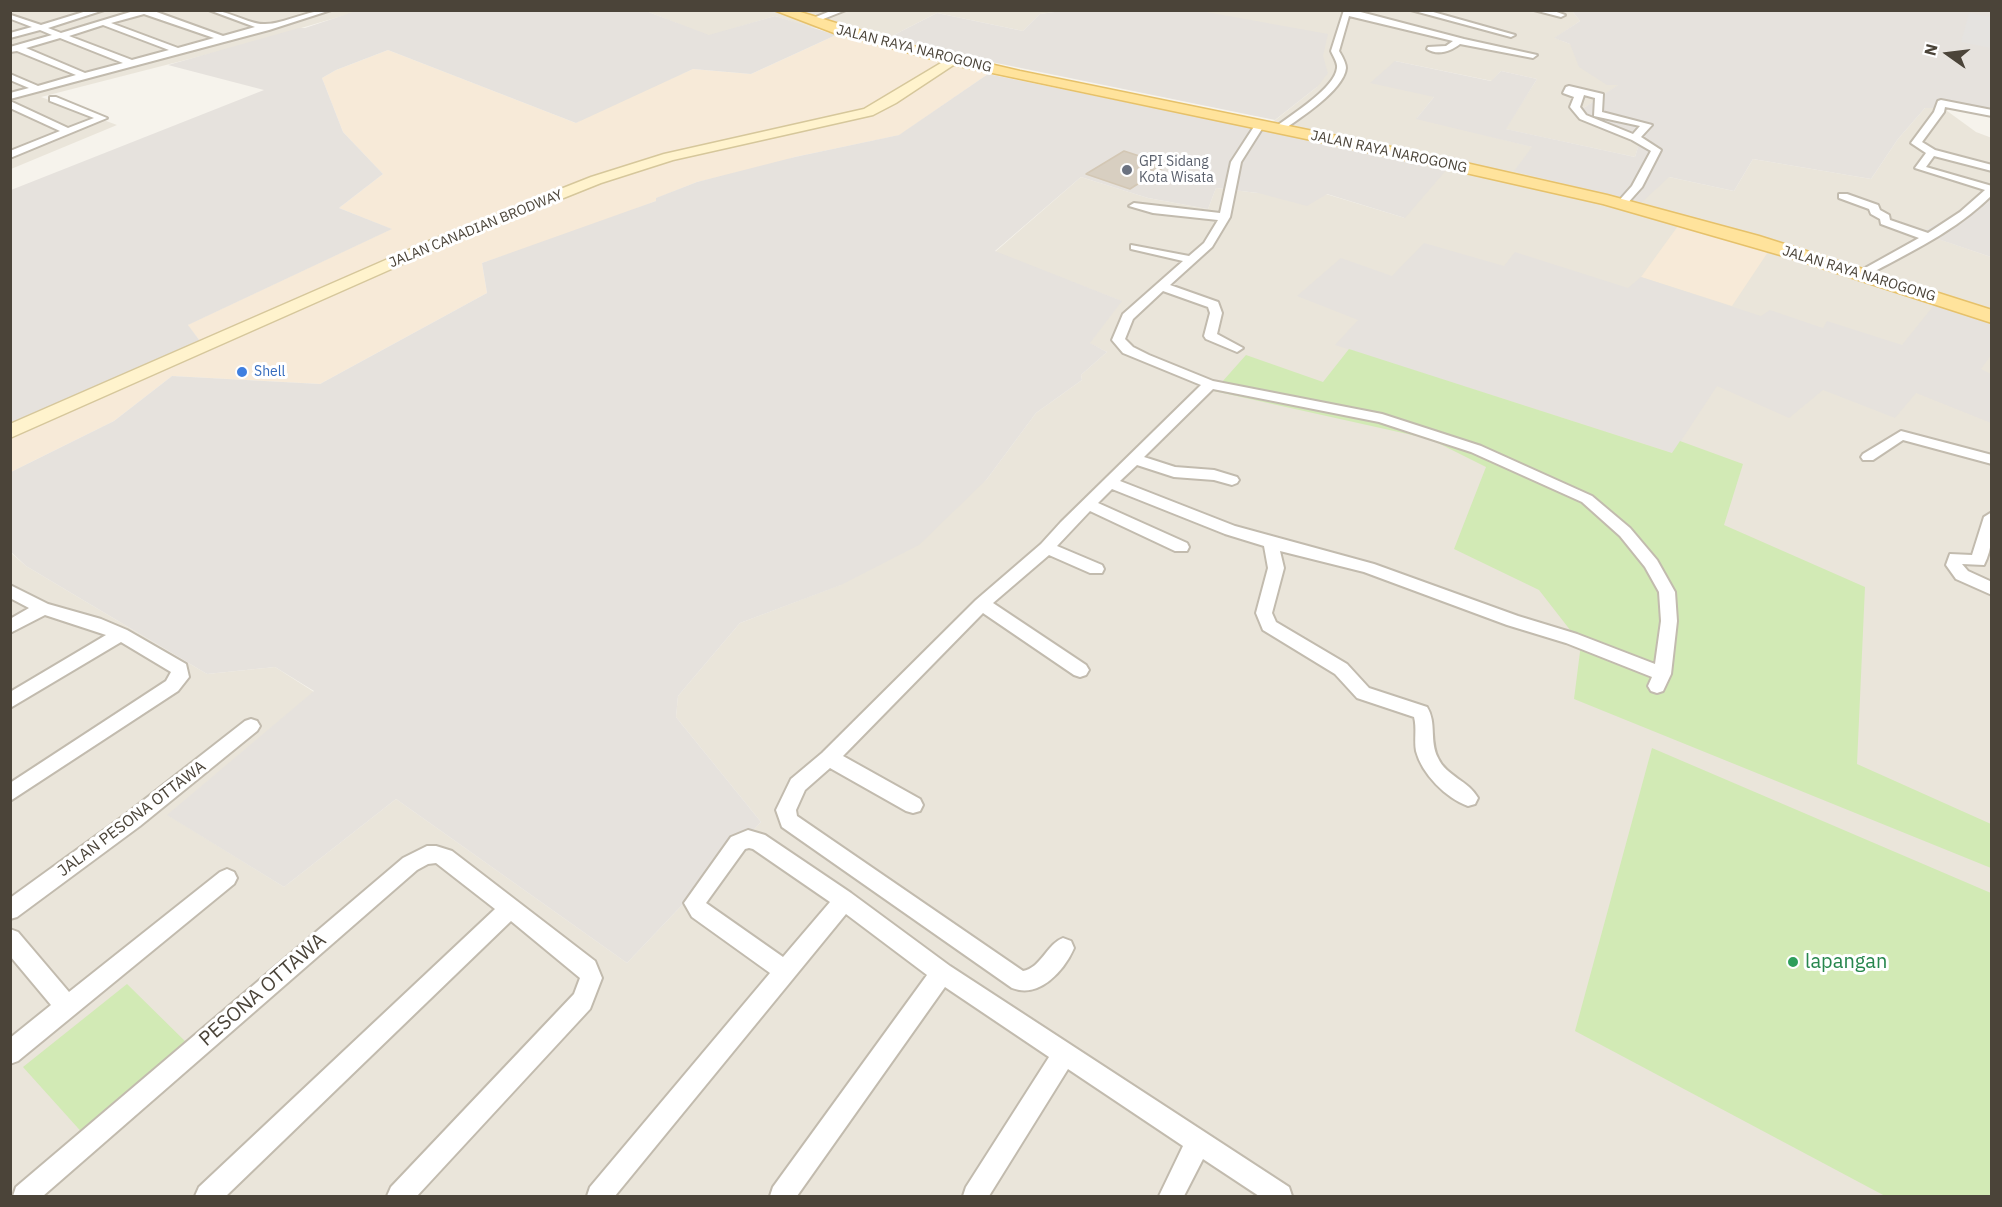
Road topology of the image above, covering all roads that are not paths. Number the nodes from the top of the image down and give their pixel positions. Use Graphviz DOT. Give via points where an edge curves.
graph roads {
  1 [pos="100,10"];
  2 [pos="213,10"];
  3 [pos="286,10"];
  4 [pos="327,10"];
  5 [pos="780,10"];
  6 [pos="842,10"];
  7 [pos="1414,10"];
  8 [pos="1463,10"];
  9 [pos="1538,10"];
  10 [pos="146,11"];
  11 [pos="1347,12"];
  12 [pos="30,13"];
  13 [pos="12,15"];
  14 [pos="1561,15"];
  15 [pos="305,17"];
  16 [pos="1450,20"];
  17 [pos="810,21"];
  18 [pos="104,23"];
  19 [pos="43,27"];
  20 [pos="266,28"];
  21 [pos="1511,35"];
  22 [pos="10,36"];
  23 [pos="61,36"];
  24 [pos="225,39"];
  25 [pos="1459,41"];
  26 [pos="14,49"];
  27 [pos="1431,49"];
  28 [pos="178,51"];
  29 [pos="1533,55"];
  30 [pos="951,61"];
  31 [pos="130,63"];
  32 [pos="83,75"];
  33 [pos="10,77"];
  34 [pos="36,88"];
  35 [pos="10,96"];
  36 [pos="53,99"];
  37 [pos="10,104"];
  38 [pos="1992,113"];
  39 [pos="1260,124"];
  40 [pos="1280,128"];
  41 [pos="69,132"];
  42 [pos="1635,138"];
  43 [pos="10,155"];
  44 [pos="1930,155"];
  45 [pos="1992,168"];
  46 [pos="1990,192"];
  47 [pos="1843,196"];
  48 [pos="1622,204"];
  49 [pos="1134,206"];
  50 [pos="1225,217"];
  51 [pos="1928,237"];
  52 [pos="1135,247"];
  53 [pos="1193,260"];
  54 [pos="1862,274"];
  55 [pos="1160,286"];
  56 [pos="1992,318"];
  57 [pos="1237,348"];
  58 [pos="1210,384"];
  59 [pos="10,432"];
  60 [pos="1868,457"];
  61 [pos="1135,459"];
  62 [pos="1992,460"];
  63 [pos="1232,480"];
  64 [pos="1111,483"];
  65 [pos="1089,505"];
  66 [pos="1992,517"];
  67 [pos="1270,543"];
  68 [pos="1181,547"];
  69 [pos="1047,548"];
  70 [pos="1096,569"];
  71 [pos="1992,589"];
  72 [pos="10,591"];
  73 [pos="982,604"];
  74 [pos="43,608"];
  75 [pos="10,627"];
  76 [pos="121,634"];
  77 [pos="1080,670"];
  78 [pos="10,701"];
  79 [pos="251,726"];
  80 [pos="829,758"];
  81 [pos="10,793"];
  82 [pos="1468,798"];
  83 [pos="913,805"];
  84 [pos="227,878"];
  85 [pos="844,900"];
  86 [pos="511,908"];
  87 [pos="10,910"];
  88 [pos="10,939"];
  89 [pos="1063,948"];
  90 [pos="784,970"];
  91 [pos="942,973"];
  92 [pos="67,1007"];
  93 [pos="10,1053"];
  94 [pos="1064,1054"];
  95 [pos="1198,1140"];
  96 [pos="25,1197"];
  97 [pos="208,1197"];
  98 [pos="400,1197"];
  99 [pos="599,1197"];
  100 [pos="782,1197"];
  101 [pos="975,1197"];
  102 [pos="1171,1197"];
  103 [pos="1280,1197"];
  1 -- 19 [label="street"];
  2 -- 20 [label="street"];
  3 -- 15 [label="street"];
  4 -- 15 [label="street"];
  5 -- 17 [label="main road, JALAN RAYA NAROGONG"];
  6 -- 17 [label="street"];
  7 -- 16 [label="street"];
  8 -- 16 [label="street"];
  9 -- 14 [label="street"];
  10 -- 18 [label="street"];
  10 -- 24 [label="street"];
  11 -- 25 [label="street"];
  11 -- 40 [label="street" via="1335,51 1342,66 1340,74 1325,94"];
  12 -- 13 [label="street"];
  13 -- 19 [label="street"];
  15 -- 20 [label="street"];
  16 -- 21 [label="street"];
  17 -- 30 [label="main road, JALAN RAYA NAROGONG"];
  18 -- 23 [label="street"];
  18 -- 28 [label="street"];
  19 -- 22 [label="street"];
  19 -- 23 [label="street"];
  20 -- 24 [label="street"];
  23 -- 26 [label="street"];
  23 -- 31 [label="street"];
  24 -- 28 [label="street"];
  25 -- 27 [label="street" via="1448,49"];
  25 -- 29 [label="street"];
  26 -- 32 [label="street"];
  28 -- 31 [label="street"];
  30 -- 39 [label="main road, JALAN RAYA NAROGONG"];
  30 -- 59 [label="street, JALAN CANADIAN BRODWAY" via="868,112 669,157 556,195 435,244"];
  31 -- 32 [label="street"];
  32 -- 34 [label="street"];
  33 -- 34 [label="street"];
  34 -- 35 [label="street"];
  36 -- 41 [label="street" via="102,118"];
  37 -- 41 [label="street"];
  38 -- 45 [label="street" via="1941,103 1939,112 1916,143 1931,152"];
  39 -- 40 [label="main road, JALAN RAYA NAROGONG"];
  39 -- 50 [label="street" via="1236,162"];
  40 -- 48 [label="main road, JALAN RAYA NAROGONG"];
  41 -- 43 [label="street"];
  42 -- 42 [label="street" via="1583,117 1575,107 1579,95 1568,93 1569,90 1600,96 1597,114 1647,125"];
  42 -- 48 [label="street" via="1656,150 1637,187"];
  44 -- 46 [label="street" via="1915,174"];
  46 -- 51 [label="street"];
  47 -- 51 [label="street" via="1874,207 1886,222"];
  48 -- 54 [label="main road, JALAN RAYA NAROGONG"];
  49 -- 50 [label="street"];
  50 -- 53 [label="street" via="1208,245"];
  51 -- 54 [label="street"];
  52 -- 53 [label="street"];
  53 -- 55 [label="street"];
  54 -- 56 [label="main road, JALAN RAYA NAROGONG"];
  55 -- 57 [label="street" via="1214,305 1216,313 1210,336"];
  55 -- 58 [label="street" via="1127,317 1118,340 1144,358"];
  58 -- 61 [label="street"];
  58 -- 67 [label="street" via="1382,418 1476,449 1587,499 1625,532 1667,592 1669,621 1660,680 1571,638 1368,568"];
  60 -- 62 [label="street" via="1901,435"];
  61 -- 63 [label="street" via="1174,472"];
  61 -- 64 [label="street"];
  64 -- 65 [label="street"];
  64 -- 67 [label="street"];
  65 -- 68 [label="street"];
  65 -- 69 [label="street"];
  66 -- 71 [label="street" via="1978,561 1956,558 1954,565 1962,575"];
  67 -- 82 [label="street" via="1276,568 1264,613 1269,626 1341,669 1363,693 1421,712 1430,765"];
  69 -- 70 [label="street"];
  69 -- 73 [label="street"];
  72 -- 74 [label="street"];
  73 -- 77 [label="street"];
  73 -- 80 [label="street"];
  74 -- 75 [label="street"];
  74 -- 76 [label="street"];
  76 -- 78 [label="street"];
  76 -- 81 [label="street" via="180,669 180,677"];
  79 -- 87 [label="street, JALAN PESONA OTTAWA" via="133,820"];
  80 -- 83 [label="street"];
  80 -- 89 [label="street" via="798,785 786,810 789,821 1020,981 1035,979"];
  84 -- 92 [label="street"];
  85 -- 90 [label="street"];
  85 -- 90 [label="street" via="759,841 748,838 738,843 694,903"];
  85 -- 91 [label="street"];
  86 -- 96 [label="street, PESONA OTTAWA" via="445,857 431,854 418,859"];
  86 -- 97 [label="street"];
  86 -- 98 [label="street, PESONA OTTAWA" via="587,968 591,978 587,990 582,1001"];
  88 -- 92 [label="street"];
  90 -- 99 [label="street"];
  91 -- 94 [label="street"];
  91 -- 100 [label="street"];
  92 -- 93 [label="street"];
  94 -- 95 [label="street"];
  94 -- 101 [label="street"];
  95 -- 102 [label="street"];
  95 -- 103 [label="street"];
}
